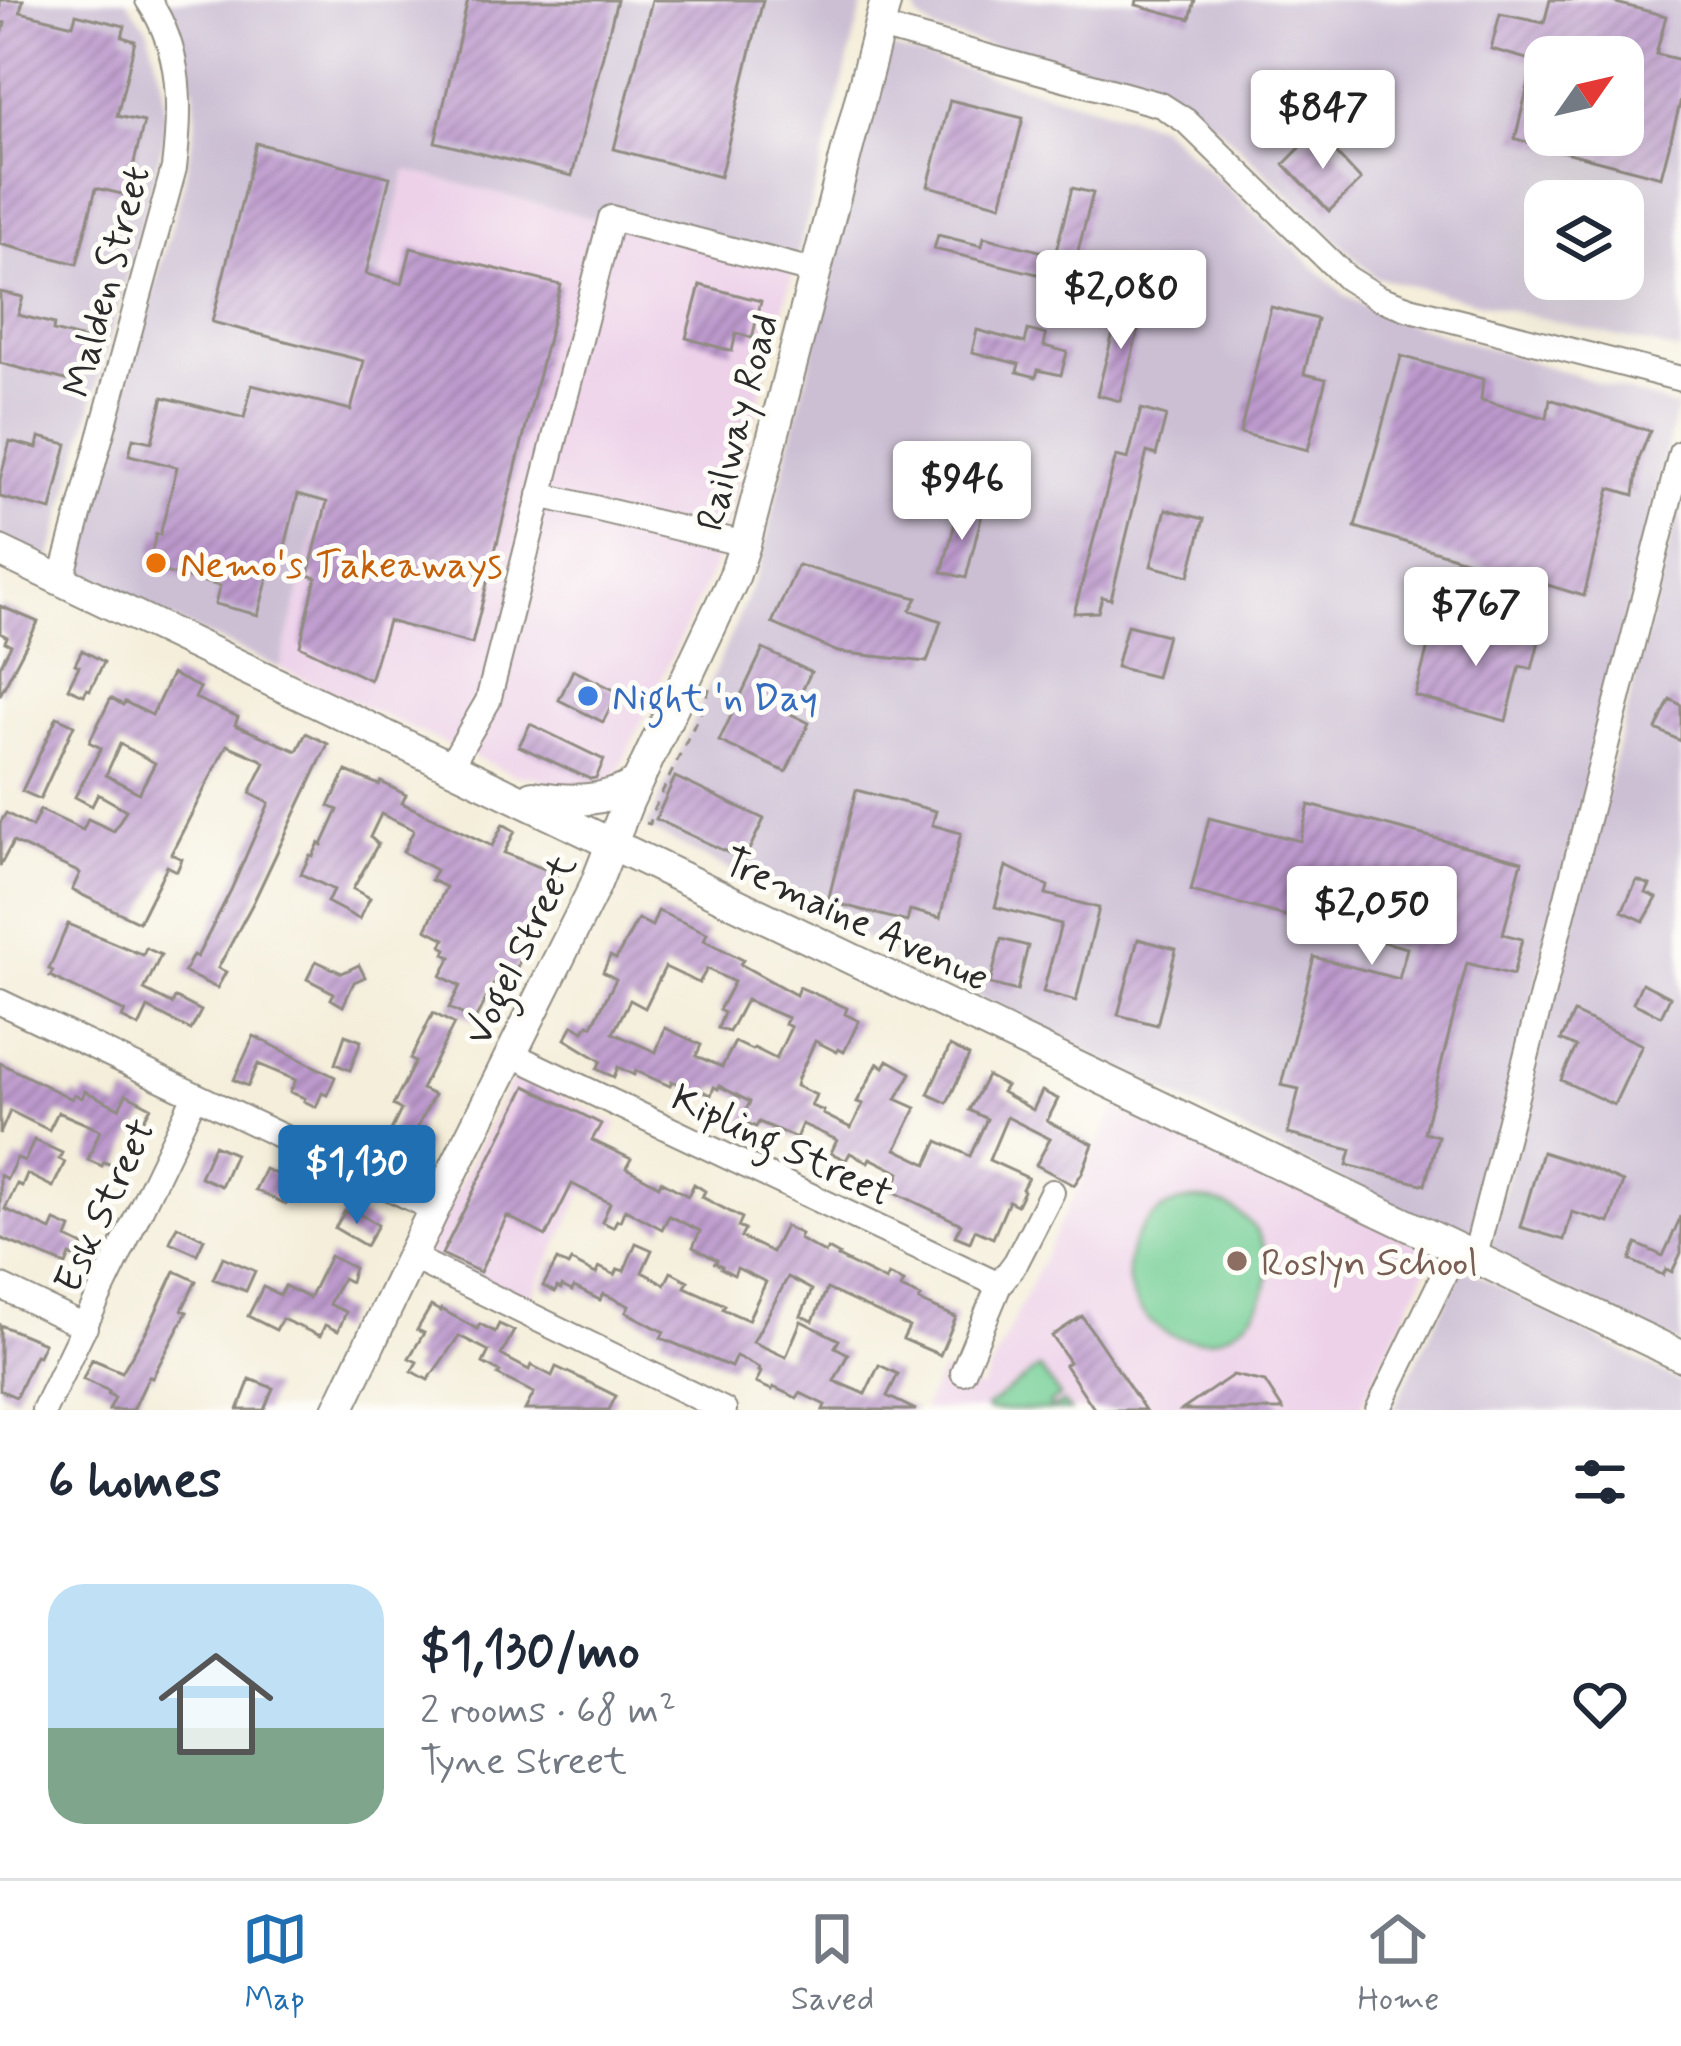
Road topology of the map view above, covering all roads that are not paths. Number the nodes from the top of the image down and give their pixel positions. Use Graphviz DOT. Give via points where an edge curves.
graph roads {
  1 [pos="148,0"];
  2 [pos="883,13"];
  3 [pos="816,272"];
  4 [pos="1681,379"];
  5 [pos="1681,453"];
  6 [pos="540,495"];
  7 [pos="745,544"];
  8 [pos="0,551"];
  9 [pos="61,580"];
  10 [pos="450,766"];
  11 [pos="637,783"];
  12 [pos="506,792"];
  13 [pos="611,846"];
  14 [pos="0,1002"];
  15 [pos="512,1054"];
  16 [pos="195,1096"];
  17 [pos="1052,1192"];
  18 [pos="434,1209"];
  19 [pos="1466,1252"];
  20 [pos="411,1257"];
  21 [pos="999,1285"];
  22 [pos="0,1286"];
  23 [pos="85,1327"];
  24 [pos="1681,1356"];
  25 [pos="963,1372"];
  26 [pos="708,1407"];
  27 [pos="44,1410"];
  28 [pos="338,1410"];
  29 [pos="1378,1410"];
  1 -- 9 [label="street, Malden Street" via="177,67 174,169"];
  2 -- 3 [label="main road, Railway Road"];
  2 -- 4 [label="street" via="1161,106 1347,278 1379,298"];
  3 -- 6 [label="street" via="610,218"];
  3 -- 7 [label="main road, Railway Road"];
  5 -- 19 [label="street"];
  6 -- 7 [label="street"];
  6 -- 10 [label="street" via="488,701"];
  7 -- 11 [label="main road, Railway Road"];
  8 -- 9 [label="main road, Tremaine Avenue"];
  9 -- 10 [label="main road, Tremaine Avenue"];
  10 -- 12 [label="main road, Tremaine Avenue"];
  11 -- 12 [label="main road" via="584,802"];
  11 -- 13 [label="main road, Railway Road"];
  12 -- 13 [label="main road, Tremaine Avenue"];
  13 -- 15 [label="main road, Vogel Street"];
  13 -- 19 [label="main road, Tremaine Avenue"];
  14 -- 16 [label="street"];
  15 -- 18 [label="main road, Vogel Street"];
  15 -- 21 [label="street, Kipling Street"];
  16 -- 18 [label="street"];
  16 -- 23 [label="street, Esk Street"];
  17 -- 21 [label="street"];
  18 -- 20 [label="main road, Vogel Street"];
  19 -- 24 [label="main road, Tremaine Avenue"];
  19 -- 29 [label="street"];
  20 -- 26 [label="street"];
  20 -- 28 [label="main road, Vogel Street"];
  21 -- 25 [label="street"];
  22 -- 23 [label="street"];
  23 -- 27 [label="street, Esk Street"];
}
